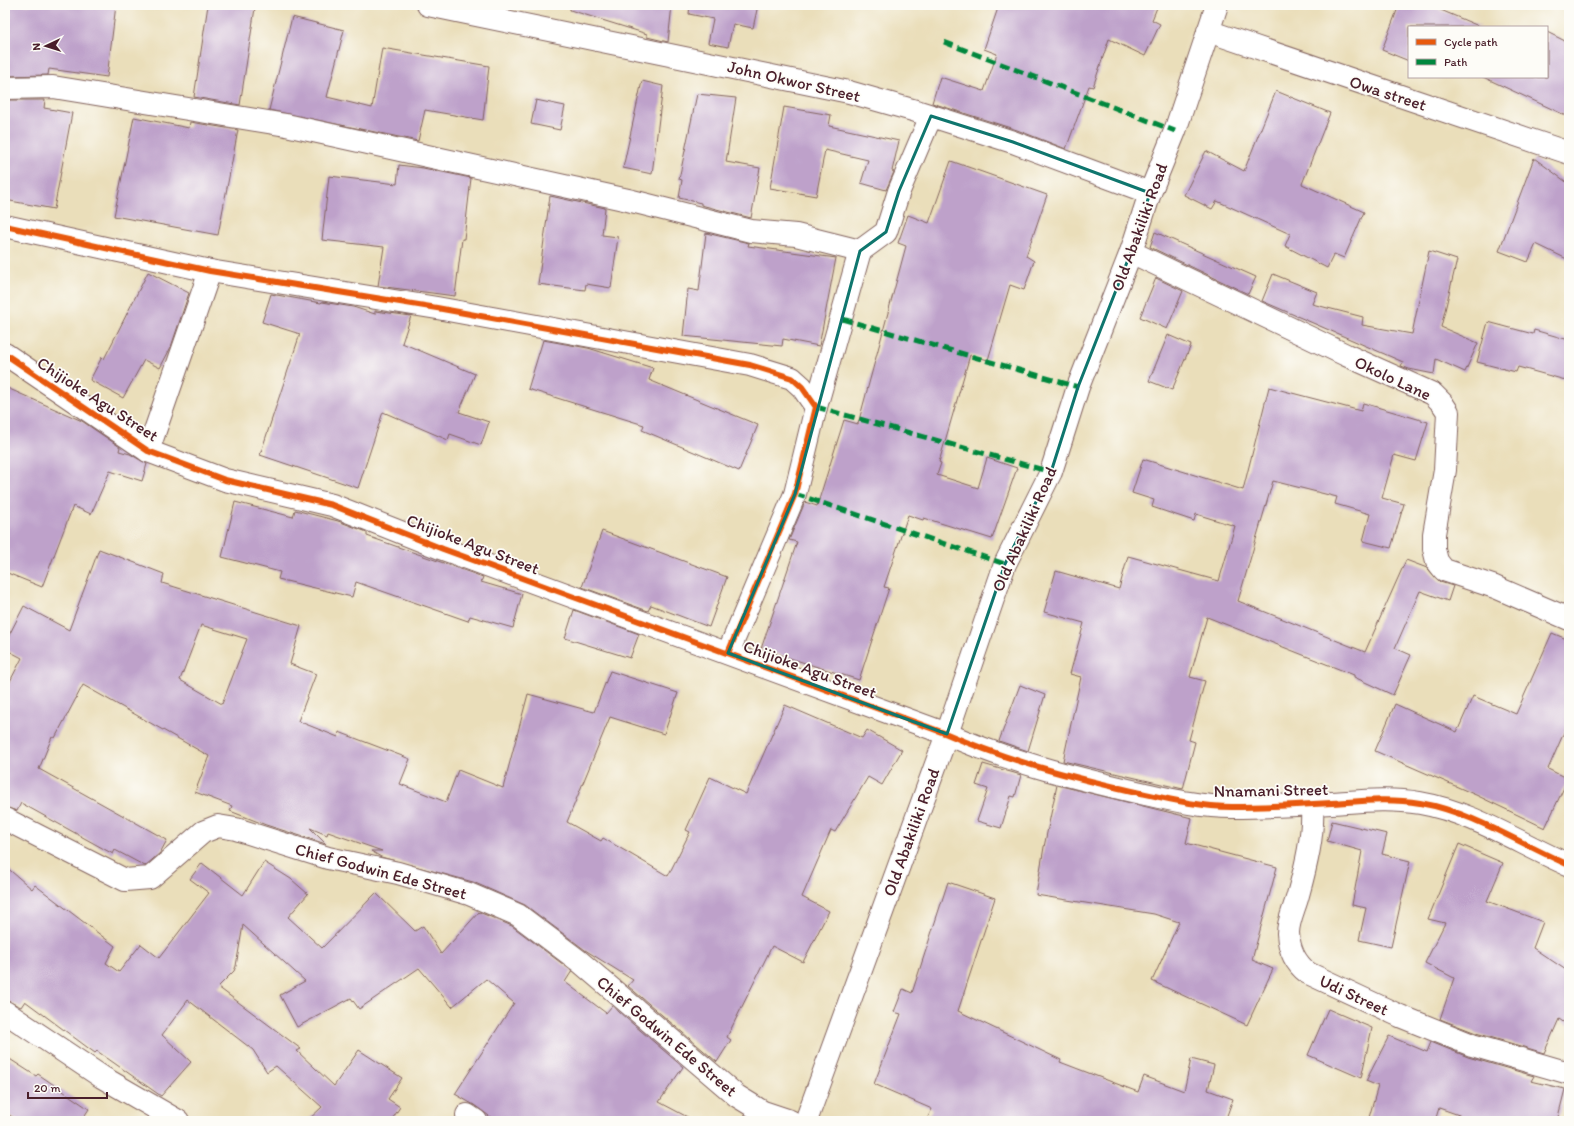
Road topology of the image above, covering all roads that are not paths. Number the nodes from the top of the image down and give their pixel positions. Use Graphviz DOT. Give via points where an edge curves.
graph roads {
  1 [pos="428,5"];
  2 [pos="1217,5"];
  3 [pos="1208,31"];
  4 [pos="5,88"];
  5 [pos="931,116"];
  6 [pos="1569,152"];
  7 [pos="1150,194"];
  8 [pos="5,226"];
  9 [pos="860,252"];
  10 [pos="1131,252"];
  11 [pos="210,271"];
  12 [pos="5,354"];
  13 [pos="816,407"];
  14 [pos="148,451"];
  15 [pos="1569,619"];
  16 [pos="728,654"];
  17 [pos="947,734"];
  18 [pos="1312,804"];
  19 [pos="5,819"];
  20 [pos="1569,865"];
  21 [pos="5,1012"];
  22 [pos="1569,1073"];
  23 [pos="178,1121"];
  24 [pos="790,1121"];
  25 [pos="806,1121"];
  1 -- 5 [label="street, John Okwor Street" via="849,92"];
  2 -- 3 [label="street, Old Abakiliki Road"];
  3 -- 6 [label="street, Owa street"];
  3 -- 7 [label="street, Old Abakiliki Road" via="1175,131"];
  4 -- 9 [label="street" via="53,87 286,125 628,200 751,231 796,235"];
  5 -- 7 [label="street, John Okwor Street" via="1013,142"];
  5 -- 9 [label="street" via="899,191 886,232"];
  7 -- 10 [label="street, Old Abakiliki Road"];
  8 -- 11 [label="street"];
  9 -- 13 [label="street"];
  10 -- 15 [label="street, Okolo Lane" via="1346,356 1433,394 1448,412 1445,470 1434,534 1437,561 1444,570 1495,587"];
  10 -- 17 [label="street, Old Abakiliki Road" via="1078,387 1051,472 1005,564"];
  11 -- 13 [label="street" via="437,308 750,365 792,378"];
  11 -- 14 [label="street"];
  12 -- 14 [label="street, Chijioke Agu Street"];
  13 -- 16 [label="street" via="795,494"];
  14 -- 16 [label="street, Chijioke Agu Street" via="225,480 332,505 443,549"];
  16 -- 17 [label="street, Chijioke Agu Street"];
  17 -- 18 [label="street, Nnamani Street" via="988,752 1030,766 1158,797 1229,807"];
  17 -- 25 [label="street, Old Abakiliki Road"];
  18 -- 20 [label="street, Nnamani Street" via="1378,800 1421,803 1478,821"];
  18 -- 22 [label="street, Udi Street" via="1307,856 1288,932 1292,954 1298,965 1308,973 1400,1016 1472,1045"];
  19 -- 24 [label="street, Chief Godwin Ede Street" via="125,880 150,878 203,832 218,826 236,828 328,858 398,873 468,894 518,915 579,961 737,1096 763,1112"];
  21 -- 23 [label="street" via="102,1078"];
}
